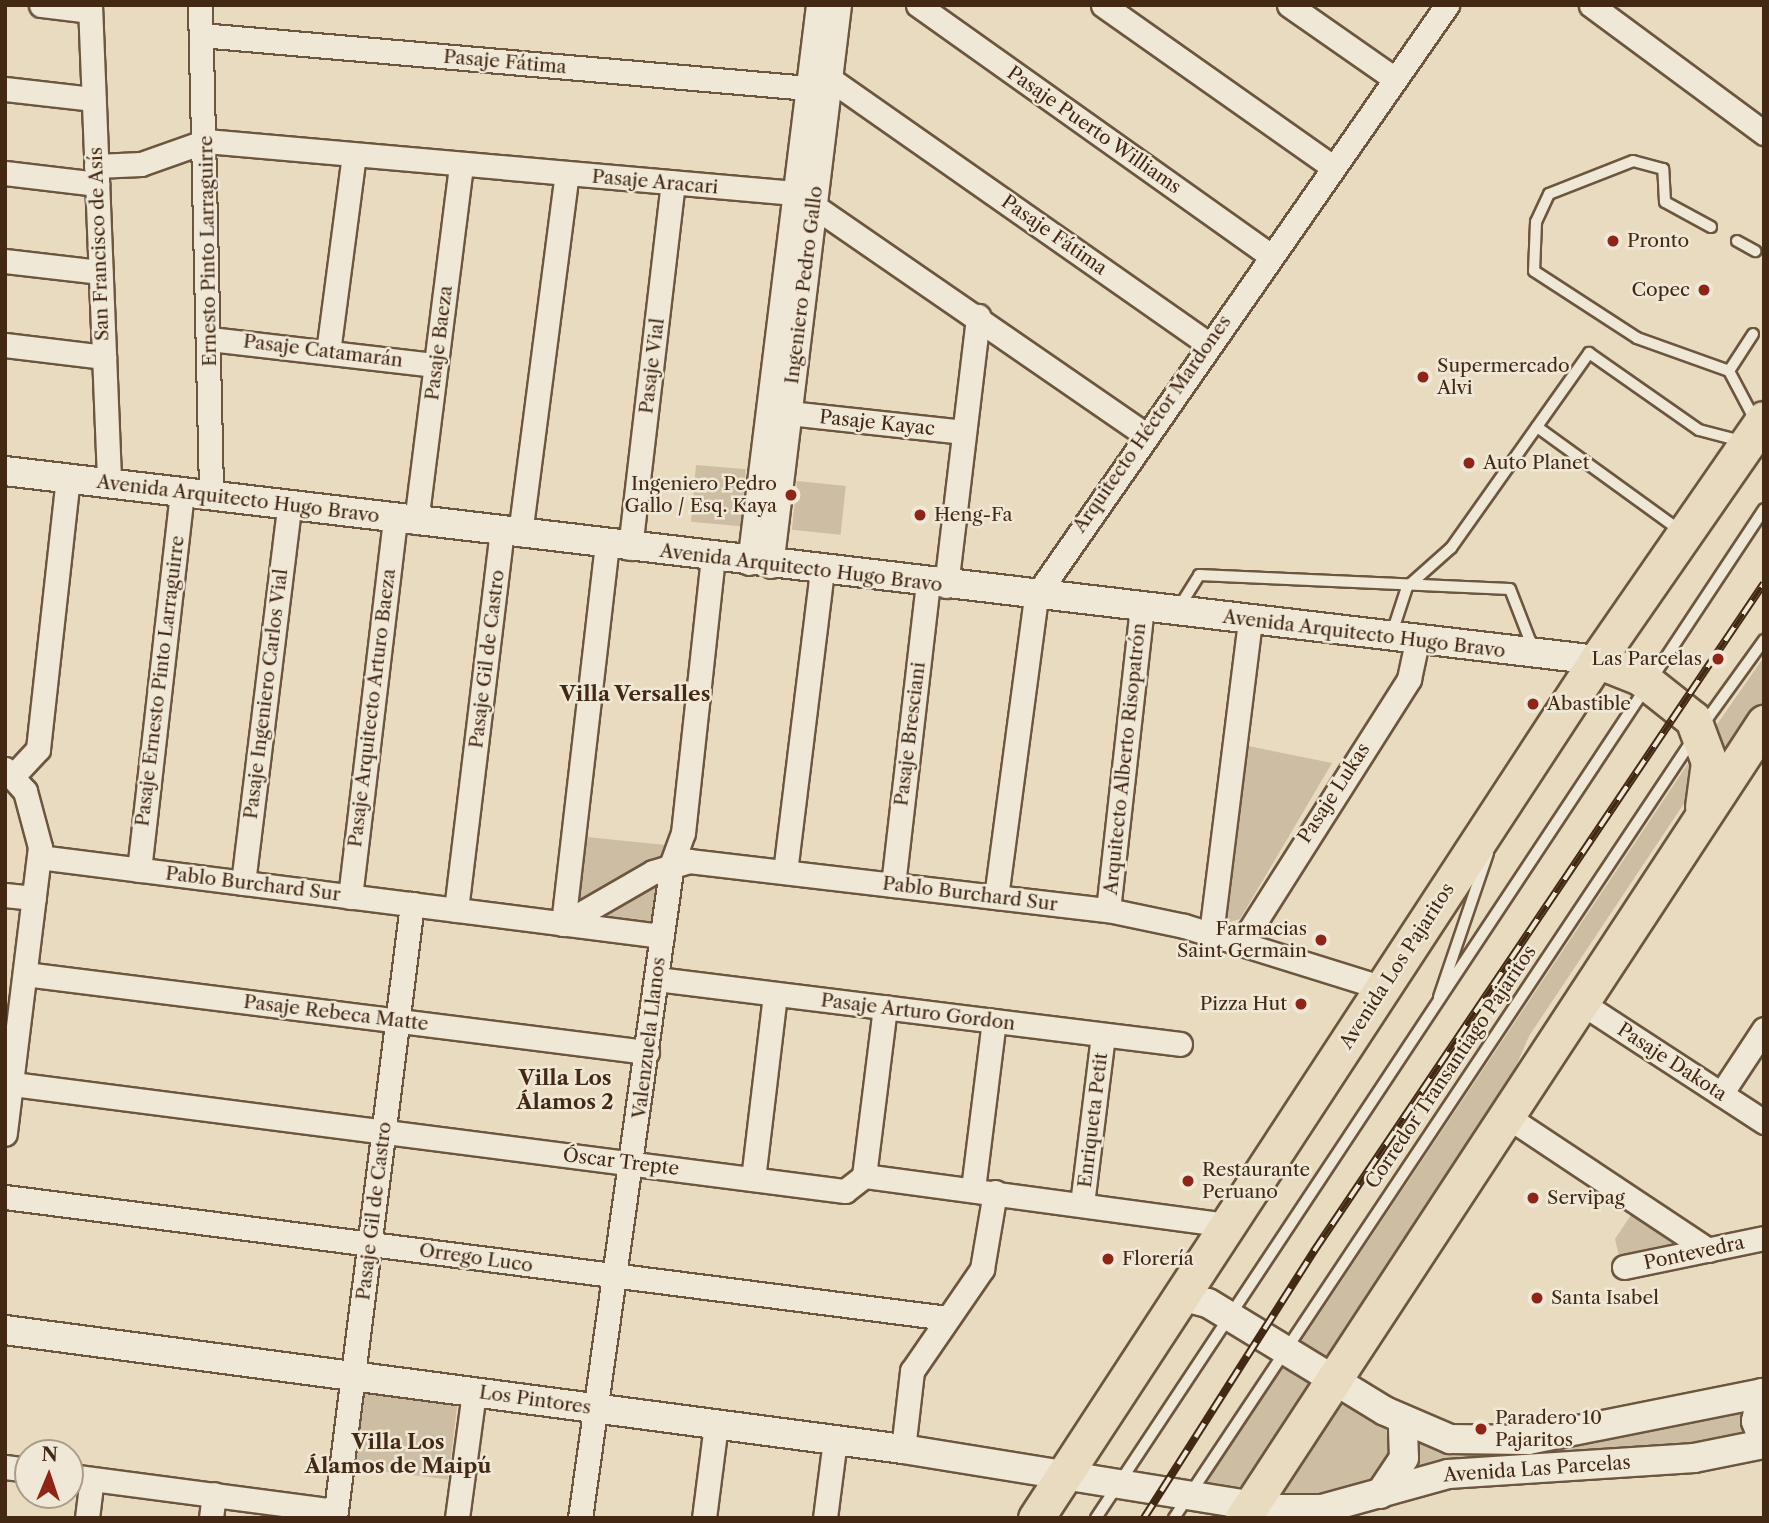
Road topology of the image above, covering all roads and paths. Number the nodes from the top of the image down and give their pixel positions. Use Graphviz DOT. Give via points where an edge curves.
graph roads {
  1 [pos="41,5"];
  2 [pos="200,5"];
  3 [pos="818,5"];
  4 [pos="839,5"];
  5 [pos="918,5"];
  6 [pos="1103,5"];
  7 [pos="1289,5"];
  8 [pos="1447,5"];
  9 [pos="1591,5"];
  10 [pos="90,8"];
  11 [pos="201,35"];
  12 [pos="830,79"];
  13 [pos="1395,79"];
  14 [pos="808,88"];
  15 [pos="5,89"];
  16 [pos="93,99"];
  17 [pos="1764,133"];
  18 [pos="206,141"];
  19 [pos="354,155"];
  20 [pos="461,165"];
  21 [pos="1333,167"];
  22 [pos="5,173"];
  23 [pos="567,174"];
  24 [pos="96,175"];
  25 [pos="674,183"];
  26 [pos="805,197"];
  27 [pos="1711,227"];
  28 [pos="1737,241"];
  29 [pos="1755,251"];
  30 [pos="1271,256"];
  31 [pos="5,261"];
  32 [pos="100,272"];
  33 [pos="978,316"];
  34 [pos="1753,334"];
  35 [pos="210,339"];
  36 [pos="1209,344"];
  37 [pos="5,345"];
  38 [pos="328,352"];
  39 [pos="104,357"];
  40 [pos="436,365"];
  41 [pos="1729,371"];
  42 [pos="789,413"];
  43 [pos="1537,427"];
  44 [pos="964,432"];
  45 [pos="1758,432"];
  46 [pos="1145,434"];
  47 [pos="5,471"];
  48 [pos="68,478"];
  49 [pos="109,484"];
  50 [pos="182,492"];
  51 [pos="211,496"];
  52 [pos="289,506"];
  53 [pos="1764,509"];
  54 [pos="406,520"];
  55 [pos="511,533"];
  56 [pos="1685,534"];
  57 [pos="618,547"];
  58 [pos="713,558"];
  59 [pos="760,564"];
  60 [pos="822,571"];
  61 [pos="937,585"];
  62 [pos="1407,587"];
  63 [pos="1036,596"];
  64 [pos="1142,608"];
  65 [pos="1177,612"];
  66 [pos="1250,620"];
  67 [pos="1404,638"];
  68 [pos="1764,640"];
  69 [pos="1535,653"];
  70 [pos="1597,660"];
  71 [pos="1648,682"];
  72 [pos="1764,723"];
  73 [pos="1700,730"];
  74 [pos="10,772"];
  75 [pos="1507,797"];
  76 [pos="1701,817"];
  77 [pos="39,857"];
  78 [pos="672,863"];
  79 [pos="139,870"];
  80 [pos="785,872"];
  81 [pos="243,883"];
  82 [pos="893,885"];
  83 [pos="5,895"];
  84 [pos="350,897"];
  85 [pos="996,897"];
  86 [pos="34,898"];
  87 [pos="412,904"];
  88 [pos="456,910"];
  89 [pos="1108,910"];
  90 [pos="564,924"];
  91 [pos="1211,934"];
  92 [pos="663,936"];
  93 [pos="1241,944"];
  94 [pos="25,974"];
  95 [pos="657,979"];
  96 [pos="1383,988"];
  97 [pos="775,994"];
  98 [pos="1580,1002"];
  99 [pos="885,1007"];
  100 [pos="1434,1012"];
  101 [pos="398,1021"];
  102 [pos="995,1021"];
  103 [pos="1764,1029"];
  104 [pos="1103,1035"];
  105 [pos="1180,1044"];
  106 [pos="647,1052"];
  107 [pos="8,1083"];
  108 [pos="1721,1094"];
  109 [pos="1505,1115"];
  110 [pos="1764,1122"];
  111 [pos="384,1131"];
  112 [pos="5,1133"];
  113 [pos="633,1163"];
  114 [pos="864,1176"];
  115 [pos="753,1179"];
  116 [pos="984,1191"];
  117 [pos="5,1198"];
  118 [pos="1082,1204"];
  119 [pos="1228,1224"];
  120 [pos="1764,1238"];
  121 [pos="370,1243"];
  122 [pos="1708,1250"];
  123 [pos="1625,1267"];
  124 [pos="618,1277"];
  125 [pos="1181,1296"];
  126 [pos="1232,1316"];
  127 [pos="947,1318"];
  128 [pos="5,1330"];
  129 [pos="1284,1347"];
  130 [pos="353,1376"];
  131 [pos="1333,1376"];
  132 [pos="474,1392"];
  133 [pos="1763,1393"];
  134 [pos="600,1408"];
  135 [pos="1403,1420"];
  136 [pos="716,1424"];
  137 [pos="835,1440"];
  138 [pos="1764,1444"];
  139 [pos="903,1448"];
  140 [pos="1065,1473"];
  141 [pos="84,1477"];
  142 [pos="1120,1482"];
  143 [pos="214,1494"];
  144 [pos="1189,1494"];
  145 [pos="1380,1494"];
  146 [pos="84,1495"];
  147 [pos="1317,1513"];
  148 [pos="335,1514"];
  149 [pos="1250,1514"];
  150 [pos="88,1518"];
  151 [pos="211,1518"];
  152 [pos="457,1518"];
  153 [pos="580,1518"];
  154 [pos="704,1518"];
  155 [pos="825,1518"];
  156 [pos="1036,1518"];
  157 [pos="1096,1518"];
  158 [pos="1174,1518"];
  1 -- 10 [label="street"];
  2 -- 11 [label="street, Ernesto Pinto Larraguirre"];
  3 -- 14 [label="street, Ingeniero Pedro Gallo"];
  4 -- 12 [label="street, Ingeniero Pedro Gallo"];
  5 -- 30 [label="street, Pasaje Puerto Williams"];
  6 -- 21 [label="street"];
  7 -- 13 [label="street"];
  8 -- 13 [label="street, Arquitecto Héctor Mardones"];
  9 -- 17 [label="street"];
  10 -- 16 [label="street, San Francisco de Asís"];
  11 -- 14 [label="street, Pasaje Fátima"];
  11 -- 18 [label="street, Ernesto Pinto Larraguirre"];
  12 -- 26 [label="street, Ingeniero Pedro Gallo"];
  12 -- 36 [label="street, Pasaje Fátima"];
  13 -- 21 [label="street, Arquitecto Héctor Mardones"];
  14 -- 26 [label="street, Ingeniero Pedro Gallo"];
  15 -- 16 [label="street"];
  16 -- 24 [label="street, San Francisco de Asís"];
  18 -- 19 [label="street, Pasaje Aracari"];
  18 -- 24 [label="street, Pasaje Aracari"];
  18 -- 35 [label="street, Ernesto Pinto Larraguirre"];
  19 -- 20 [label="street, Pasaje Aracari"];
  19 -- 38 [label="street"];
  20 -- 23 [label="street, Pasaje Aracari"];
  20 -- 40 [label="street, Pasaje Baeza"];
  21 -- 30 [label="street, Arquitecto Héctor Mardones"];
  22 -- 24 [label="street, Pasaje Aracari"];
  23 -- 25 [label="street, Pasaje Aracari"];
  23 -- 55 [label="street, Pasaje Gil de Castro"];
  24 -- 32 [label="street, San Francisco de Asís"];
  25 -- 26 [label="street, Pasaje Aracari"];
  25 -- 57 [label="street, Pasaje Vial"];
  26 -- 33 [label="street"];
  26 -- 42 [label="street, Ingeniero Pedro Gallo"];
  26 -- 59 [label="street, Ingeniero Pedro Gallo"];
  27 -- 41 [label="lane" via="1665,202 1662,169 1633,162 1549,194 1536,222 1534,271 1637,338"];
  28 -- 29 [label="lane"];
  30 -- 36 [label="street, Arquitecto Héctor Mardones"];
  31 -- 32 [label="street"];
  32 -- 39 [label="street, San Francisco de Asís"];
  33 -- 44 [label="street, Pasaje Bresciani"];
  33 -- 46 [label="street"];
  34 -- 41 [label="lane"];
  35 -- 38 [label="street, Pasaje Catamarán"];
  35 -- 51 [label="street, Ernesto Pinto Larraguirre"];
  36 -- 46 [label="street, Arquitecto Héctor Mardones"];
  37 -- 39 [label="street"];
  38 -- 40 [label="street, Pasaje Catamarán"];
  39 -- 49 [label="street, San Francisco de Asís"];
  40 -- 54 [label="street, Pasaje Baeza"];
  41 -- 45 [label="lane"];
  42 -- 44 [label="street, Pasaje Kayac"];
  42 -- 59 [label="street, Ingeniero Pedro Gallo"];
  43 -- 45 [label="lane" via="1590,353 1699,430"];
  43 -- 56 [label="lane"];
  43 -- 62 [label="lane" via="1451,548"];
  44 -- 61 [label="street, Pasaje Bresciani"];
  45 -- 56 [label="main road, Avenida Los Pajaritos"];
  46 -- 63 [label="street, Arquitecto Héctor Mardones"];
  47 -- 48 [label="street, Avenida Arquitecto Hugo Bravo"];
  48 -- 49 [label="street, Avenida Arquitecto Hugo Bravo"];
  48 -- 74 [label="street" via="38,750"];
  49 -- 50 [label="street, Avenida Arquitecto Hugo Bravo"];
  50 -- 51 [label="street, Avenida Arquitecto Hugo Bravo"];
  50 -- 79 [label="street, Pasaje Ernesto Pinto Larraguirre"];
  51 -- 52 [label="street, Avenida Arquitecto Hugo Bravo"];
  52 -- 54 [label="street, Avenida Arquitecto Hugo Bravo"];
  52 -- 81 [label="street, Pasaje Ingeniero Carlos Vial"];
  53 -- 71 [label="lane"];
  54 -- 55 [label="street, Avenida Arquitecto Hugo Bravo"];
  54 -- 84 [label="street, Pasaje Arquitecto Arturo Baeza"];
  55 -- 57 [label="street, Avenida Arquitecto Hugo Bravo"];
  55 -- 88 [label="street, Pasaje Gil de Castro"];
  56 -- 70 [label="main road, Avenida Los Pajaritos"];
  57 -- 58 [label="street, Avenida Arquitecto Hugo Bravo"];
  57 -- 90 [label="street, Pasaje Vial"];
  58 -- 59 [label="street, Avenida Arquitecto Hugo Bravo"];
  58 -- 78 [label="street, Valenzuela Llanos" via="683,833"];
  59 -- 60 [label="street, Avenida Arquitecto Hugo Bravo"];
  60 -- 61 [label="street, Avenida Arquitecto Hugo Bravo"];
  60 -- 80 [label="street"];
  61 -- 63 [label="street, Avenida Arquitecto Hugo Bravo"];
  61 -- 82 [label="street, Pasaje Bresciani"];
  62 -- 65 [label="lane" via="1199,575"];
  62 -- 67 [label="lane"];
  62 -- 69 [label="lane" via="1510,589"];
  63 -- 64 [label="street, Avenida Arquitecto Hugo Bravo"];
  63 -- 85 [label="street, Arquitecto Héctor Mardones"];
  64 -- 65 [label="street, Avenida Arquitecto Hugo Bravo"];
  64 -- 89 [label="street, Arquitecto Alberto Risopatrón"];
  65 -- 66 [label="street, Avenida Arquitecto Hugo Bravo"];
  66 -- 67 [label="street, Avenida Arquitecto Hugo Bravo"];
  66 -- 91 [label="street"];
  67 -- 69 [label="street, Avenida Arquitecto Hugo Bravo"];
  67 -- 93 [label="street, Pasaje Lukas" via="1409,679"];
  68 -- 73 [label="lane, Corredor Transantiago Pajaritos"];
  69 -- 70 [label="street, Avenida Arquitecto Hugo Bravo"];
  70 -- 71 [label="main road"];
  70 -- 75 [label="main road, Avenida Los Pajaritos"];
  71 -- 73 [label="main road"];
  71 -- 100 [label="lane"];
  72 -- 76 [label="main road"];
  73 -- 76 [label="main road" via="1709,776"];
  73 -- 129 [label="lane, Corredor Transantiago Pajaritos"];
  74 -- 77 [label="street" via="38,831"];
  75 -- 96 [label="main road, Avenida Los Pajaritos"];
  75 -- 100 [label="lane"];
  76 -- 98 [label="main road"];
  77 -- 79 [label="street, Pablo Burchard Sur"];
  77 -- 86 [label="street"];
  78 -- 80 [label="street, Pablo Burchard Sur"];
  78 -- 90 [label="street"];
  78 -- 92 [label="street, Valenzuela Llanos"];
  79 -- 81 [label="street, Pablo Burchard Sur"];
  80 -- 82 [label="street, Pablo Burchard Sur"];
  81 -- 84 [label="street, Pablo Burchard Sur"];
  82 -- 85 [label="street, Pablo Burchard Sur"];
  83 -- 86 [label="street"];
  84 -- 87 [label="street, Pablo Burchard Sur"];
  85 -- 89 [label="street, Pablo Burchard Sur"];
  86 -- 94 [label="street"];
  87 -- 88 [label="street, Pablo Burchard Sur"];
  87 -- 101 [label="street, Pasaje Gil de Castro"];
  88 -- 90 [label="street, Pablo Burchard Sur"];
  89 -- 91 [label="street, Pablo Burchard Sur"];
  90 -- 92 [label="street, Pablo Burchard Sur"];
  91 -- 93 [label="street, Pablo Burchard Sur"];
  92 -- 95 [label="street, Valenzuela Llanos"];
  93 -- 96 [label="street, Pablo Burchard Sur"];
  94 -- 101 [label="street, Pasaje Rebeca Matte"];
  94 -- 107 [label="street"];
  95 -- 97 [label="street, Pasaje Arturo Gordon"];
  95 -- 106 [label="street, Valenzuela Llanos"];
  96 -- 119 [label="main road, Avenida Los Pajaritos"];
  97 -- 99 [label="street, Pasaje Arturo Gordon"];
  97 -- 115 [label="street"];
  98 -- 108 [label="street, Pasaje Dakota"];
  98 -- 109 [label="main road"];
  99 -- 102 [label="street, Pasaje Arturo Gordon"];
  99 -- 114 [label="street"];
  100 -- 126 [label="lane"];
  101 -- 106 [label="street, Pasaje Rebeca Matte"];
  101 -- 111 [label="street, Pasaje Gil de Castro"];
  102 -- 104 [label="street, Pasaje Arturo Gordon"];
  102 -- 116 [label="street"];
  103 -- 108 [label="street"];
  104 -- 105 [label="street, Pasaje Arturo Gordon"];
  104 -- 118 [label="street, Enriqueta Petit"];
  106 -- 113 [label="street, Valenzuela Llanos"];
  107 -- 111 [label="street, Óscar Trepte"];
  107 -- 112 [label="street"];
  108 -- 110 [label="street, Pasaje Dakota"];
  109 -- 122 [label="street"];
  109 -- 131 [label="main road"];
  111 -- 113 [label="street, Óscar Trepte"];
  111 -- 121 [label="street, Pasaje Gil de Castro"];
  113 -- 115 [label="street, Óscar Trepte"];
  113 -- 124 [label="street, Valenzuela Llanos"];
  114 -- 115 [label="street, Óscar Trepte" via="856,1188 845,1191"];
  114 -- 116 [label="street"];
  116 -- 118 [label="street"];
  116 -- 127 [label="street" via="986,1260"];
  117 -- 121 [label="street, Orrego Luco"];
  118 -- 119 [label="street"];
  119 -- 125 [label="main road, Avenida Los Pajaritos"];
  120 -- 122 [label="street, Pontevedra"];
  121 -- 124 [label="street, Orrego Luco"];
  121 -- 130 [label="street, Pasaje Gil de Castro"];
  122 -- 123 [label="street, Pontevedra"];
  124 -- 127 [label="street, Orrego Luco"];
  124 -- 134 [label="street, Valenzuela Llanos"];
  125 -- 126 [label="street, Avenida Las Parcelas"];
  125 -- 140 [label="main road, Avenida Los Pajaritos"];
  126 -- 129 [label="street, Avenida Las Parcelas"];
  126 -- 142 [label="lane"];
  127 -- 139 [label="street" via="912,1371"];
  128 -- 130 [label="street, Los Pintores"];
  129 -- 131 [label="street, Avenida Las Parcelas"];
  129 -- 144 [label="lane, Corredor Transantiago Pajaritos"];
  130 -- 132 [label="street, Los Pintores"];
  130 -- 148 [label="street, Pasaje Gil de Castro"];
  131 -- 135 [label="street, Avenida Las Parcelas"];
  131 -- 149 [label="main road"];
  132 -- 134 [label="street, Los Pintores"];
  132 -- 152 [label="street"];
  133 -- 135 [label="street, Avenida Las Parcelas" via="1509,1442 1450,1439"];
  133 -- 138 [label="street" via="1756,1421"];
  134 -- 136 [label="street, Los Pintores"];
  134 -- 153 [label="street, Valenzuela Llanos"];
  135 -- 145 [label="street" via="1404,1458"];
  136 -- 137 [label="street, Los Pintores"];
  136 -- 154 [label="street"];
  137 -- 139 [label="street, Los Pintores"];
  137 -- 155 [label="street"];
  138 -- 145 [label="street, Avenida Las Parcelas" via="1694,1458 1448,1474"];
  139 -- 140 [label="street, Los Pintores"];
  140 -- 142 [label="street, Avenida Las Parcelas"];
  140 -- 156 [label="main road, Avenida Los Pajaritos"];
  141 -- 143 [label="street"];
  142 -- 144 [label="street, Avenida Las Parcelas"];
  142 -- 157 [label="lane"];
  143 -- 148 [label="street"];
  143 -- 151 [label="street"];
  144 -- 149 [label="street, Avenida Las Parcelas"];
  144 -- 158 [label="lane, Corredor Transantiago Pajaritos"];
  145 -- 147 [label="street, Avenida Las Parcelas"];
  146 -- 150 [label="street"];
  147 -- 149 [label="street, Avenida Las Parcelas"];
}
